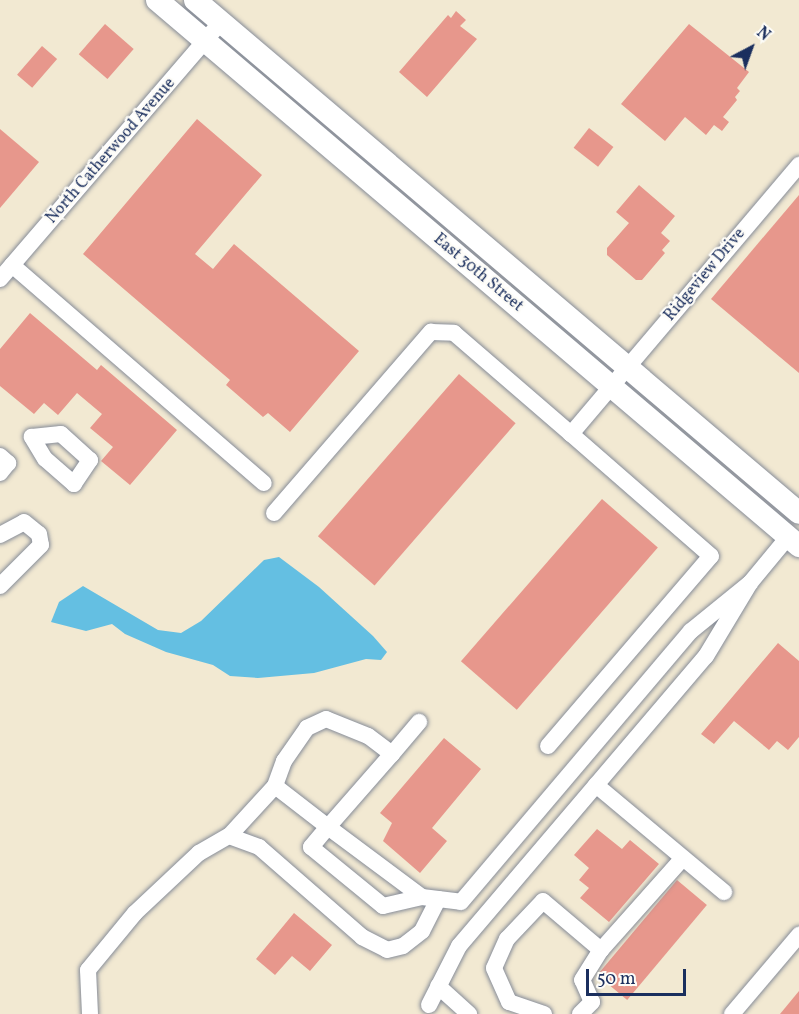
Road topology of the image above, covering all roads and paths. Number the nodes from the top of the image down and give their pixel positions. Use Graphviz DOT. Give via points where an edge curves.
graph roads {
  1 [pos="157,0"];
  2 [pos="195,0"];
  3 [pos="221,22"];
  4 [pos="206,41"];
  5 [pos="799,165"];
  6 [pos="12,265"];
  7 [pos="0,279"];
  8 [pos="626,367"];
  9 [pos="610,386"];
  10 [pos="571,434"];
  11 [pos="0,456"];
  12 [pos="0,473"];
  13 [pos="264,483"];
  14 [pos="274,513"];
  15 [pos="799,513"];
  16 [pos="0,535"];
  17 [pos="794,541"];
  18 [pos="750,583"];
  19 [pos="0,586"];
  20 [pos="419,722"];
  21 [pos="548,746"];
  22 [pos="392,754"];
  23 [pos="596,785"];
  24 [pos="275,786"];
  25 [pos="328,827"];
  26 [pos="229,836"];
  27 [pos="683,858"];
  28 [pos="724,892"];
  29 [pos="430,898"];
  30 [pos="799,935"];
  31 [pos="602,950"];
  32 [pos="438,986"];
  33 [pos="429,1005"];
  34 [pos="90,1014"];
  35 [pos="469,1014"];
  36 [pos="544,1014"];
  37 [pos="580,1014"];
  38 [pos="732,1014"];
  1 -- 4 [label="main road, East 30th Street"];
  2 -- 3 [label="main road, East 30th Street"];
  3 -- 4 [label="street, North Catherwood Avenue"];
  3 -- 8 [label="main road, East 30th Street"];
  4 -- 6 [label="street, North Catherwood Avenue"];
  4 -- 9 [label="main road, East 30th Street"];
  5 -- 8 [label="street, Ridgeview Drive"];
  6 -- 7 [label="street, North Catherwood Avenue"];
  6 -- 13 [label="street"];
  8 -- 9 [label="street, Ridgeview Drive"];
  8 -- 15 [label="main road, East 30th Street"];
  9 -- 10 [label="street, Ridgeview Drive"];
  9 -- 17 [label="main road, East 30th Street"];
  10 -- 14 [label="street" via="454,333 432,332"];
  10 -- 21 [label="street" via="711,556"];
  11 -- 12 [label="street" via="8,463"];
  16 -- 19 [label="street" via="24,522 39,534 40,545"];
  17 -- 18 [label="street"];
  18 -- 23 [label="street" via="706,656"];
  18 -- 29 [label="street" via="691,631 461,902"];
  20 -- 22 [label="street"];
  22 -- 24 [label="street" via="368,736 326,719 307,728 284,761"];
  22 -- 25 [label="street"];
  23 -- 27 [label="street"];
  23 -- 32 [label="street" via="459,946"];
  24 -- 25 [label="street"];
  24 -- 26 [label="street"];
  25 -- 29 [label="street"];
  25 -- 29 [label="street" via="311,847 383,906"];
  26 -- 29 [label="street" via="259,847 362,937 387,950 403,946 422,931"];
  26 -- 34 [label="street" via="199,853 135,913 88,970"];
  27 -- 28 [label="street"];
  27 -- 31 [label="street"];
  30 -- 38 [label="street"];
  31 -- 36 [label="street" via="543,901 507,939 494,968 509,1002"];
  31 -- 37 [label="street" via="582,980 592,1002"];
  32 -- 33 [label="street"];
  32 -- 35 [label="street"];
}
